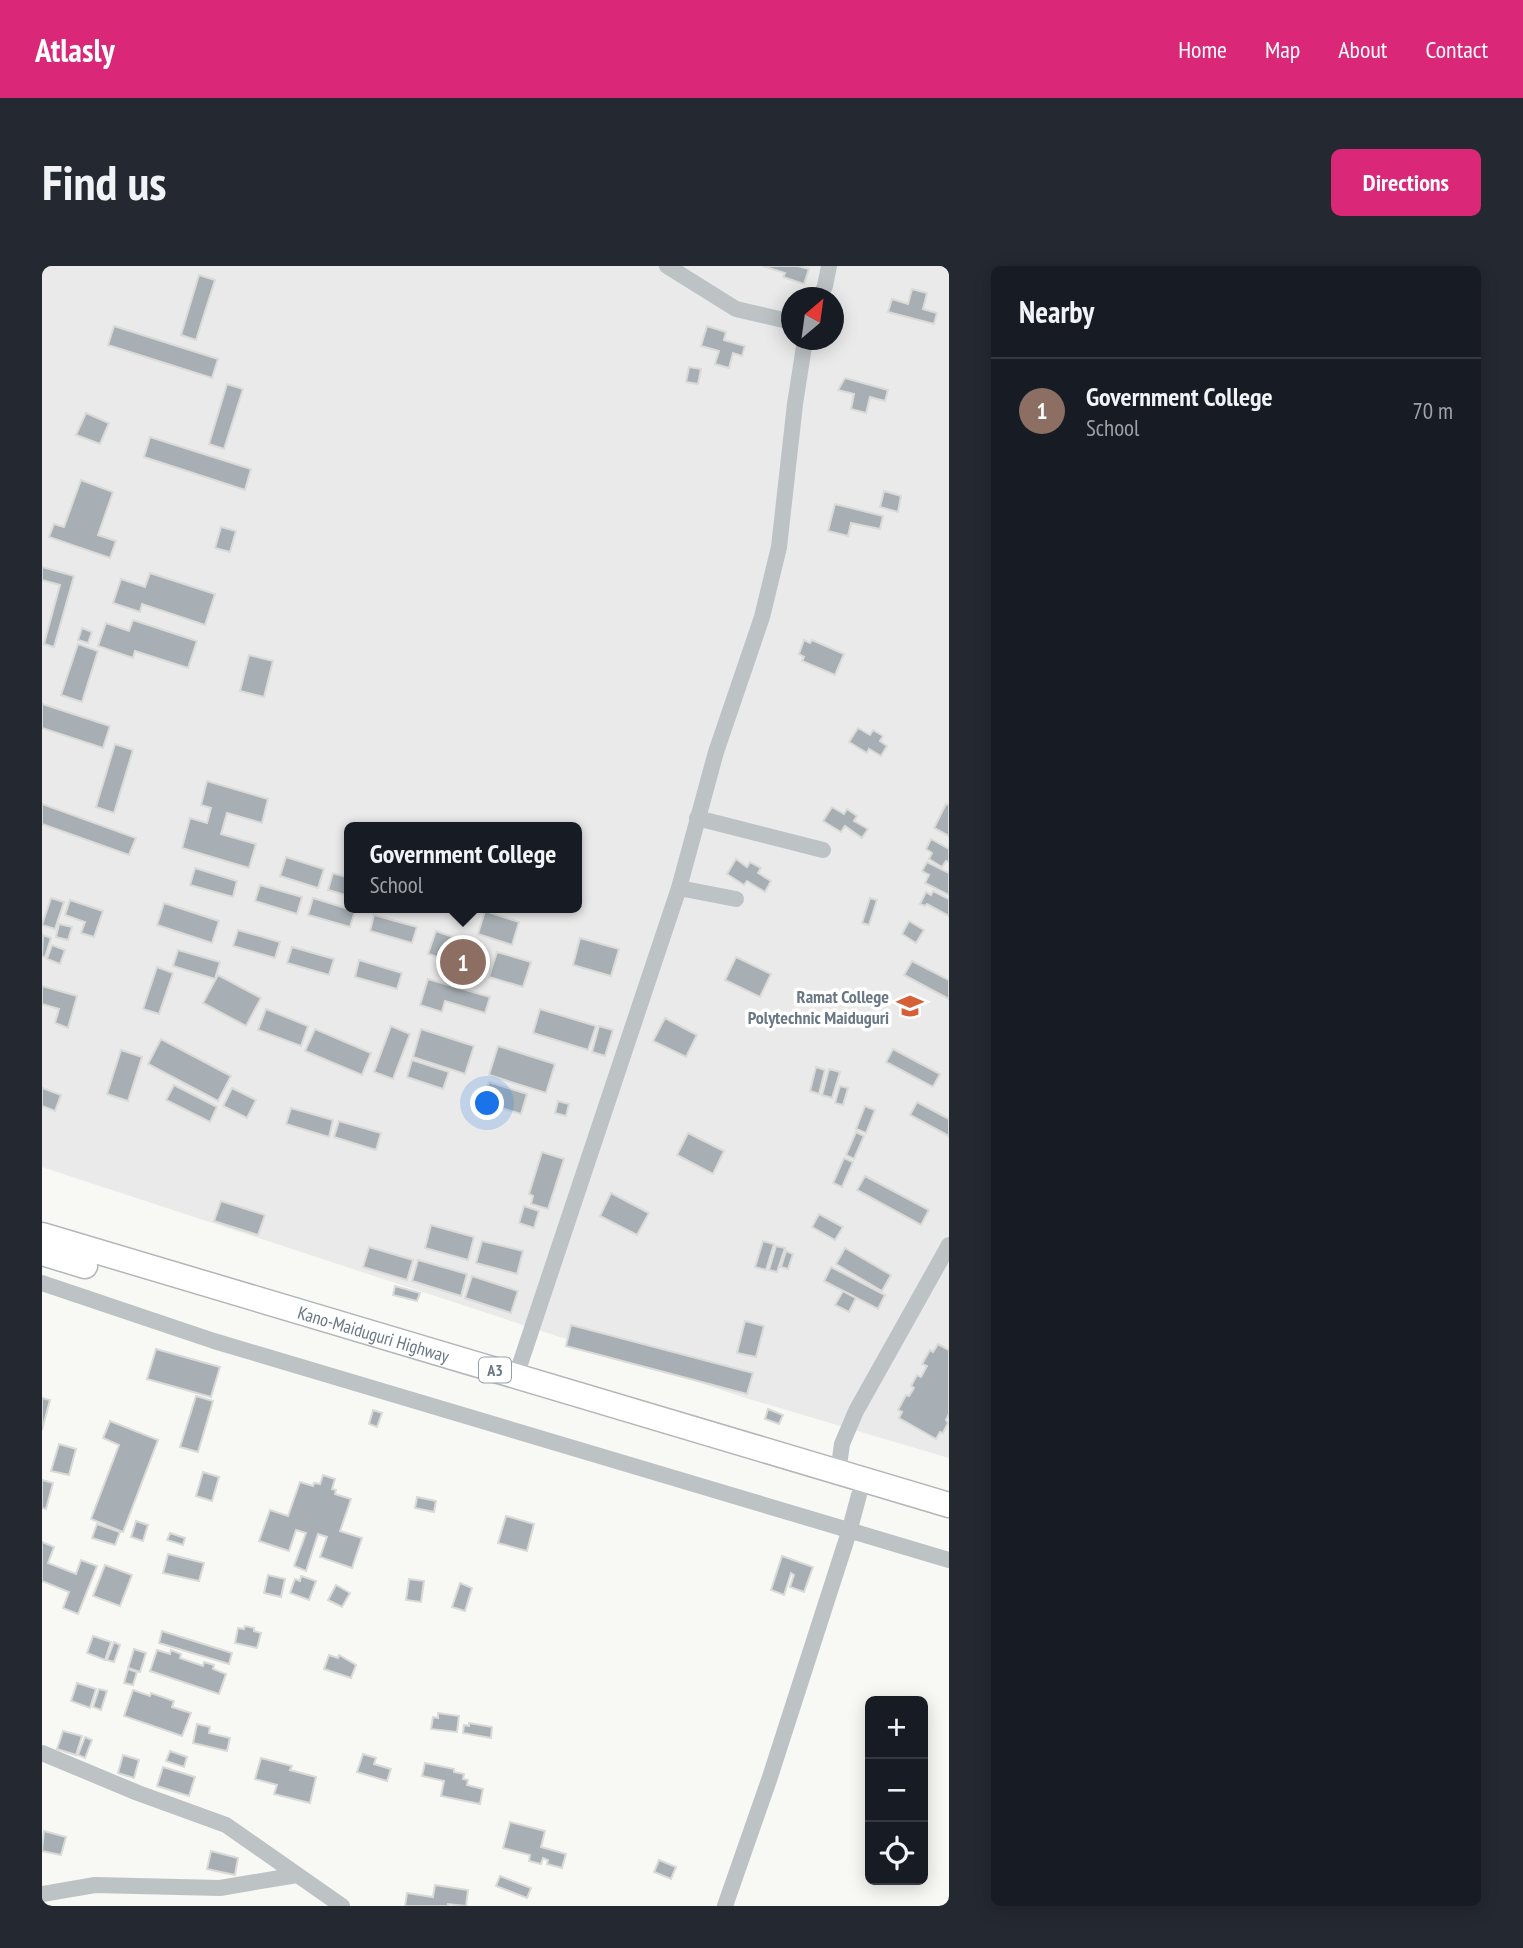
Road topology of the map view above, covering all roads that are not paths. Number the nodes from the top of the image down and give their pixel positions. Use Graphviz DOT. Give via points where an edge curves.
graph roads {
  1 [pos="667,266"];
  2 [pos="829,266"];
  3 [pos="825,287"];
  4 [pos="781,320"];
  5 [pos="803,350"];
  6 [pos="697,818"];
  7 [pos="823,850"];
  8 [pos="679,888"];
  9 [pos="736,899"];
  10 [pos="42,1235"];
  11 [pos="948,1250"];
  12 [pos="42,1253"];
  13 [pos="42,1283"];
  14 [pos="516,1376"];
  15 [pos="838,1473"];
  16 [pos="859,1495"];
  17 [pos="949,1505"];
  18 [pos="949,1521"];
  19 [pos="849,1532"];
  20 [pos="949,1560"];
  21 [pos="42,1754"];
  22 [pos="297,1875"];
  23 [pos="42,1894"];
  24 [pos="342,1906"];
  25 [pos="725,1906"];
  1 -- 4 [label="street" via="736,309"];
  2 -- 3 [label="street"];
  5 -- 6 [label="street" via="779,547 762,617"];
  6 -- 7 [label="street"];
  6 -- 8 [label="street"];
  8 -- 9 [label="street"];
  8 -- 14 [label="street"];
  10 -- 14 [label="highway, Kano-Maiduguri Highway / A3"];
  11 -- 15 [label="street" via="856,1411 842,1444"];
  12 -- 16 [label="highway, Kano-Maiduguri Highway / A3"];
  13 -- 19 [label="street" via="214,1341"];
  14 -- 15 [label="highway, Kano-Maiduguri Highway / A3"];
  15 -- 17 [label="highway, Kano-Maiduguri Highway / A3"];
  16 -- 18 [label="highway, Kano-Maiduguri Highway / A3"];
  16 -- 19 [label="street"];
  19 -- 20 [label="street"];
  19 -- 25 [label="street"];
  21 -- 22 [label="street" via="226,1825"];
  22 -- 23 [label="street" via="220,1888 95,1885"];
  22 -- 24 [label="street"];
}
